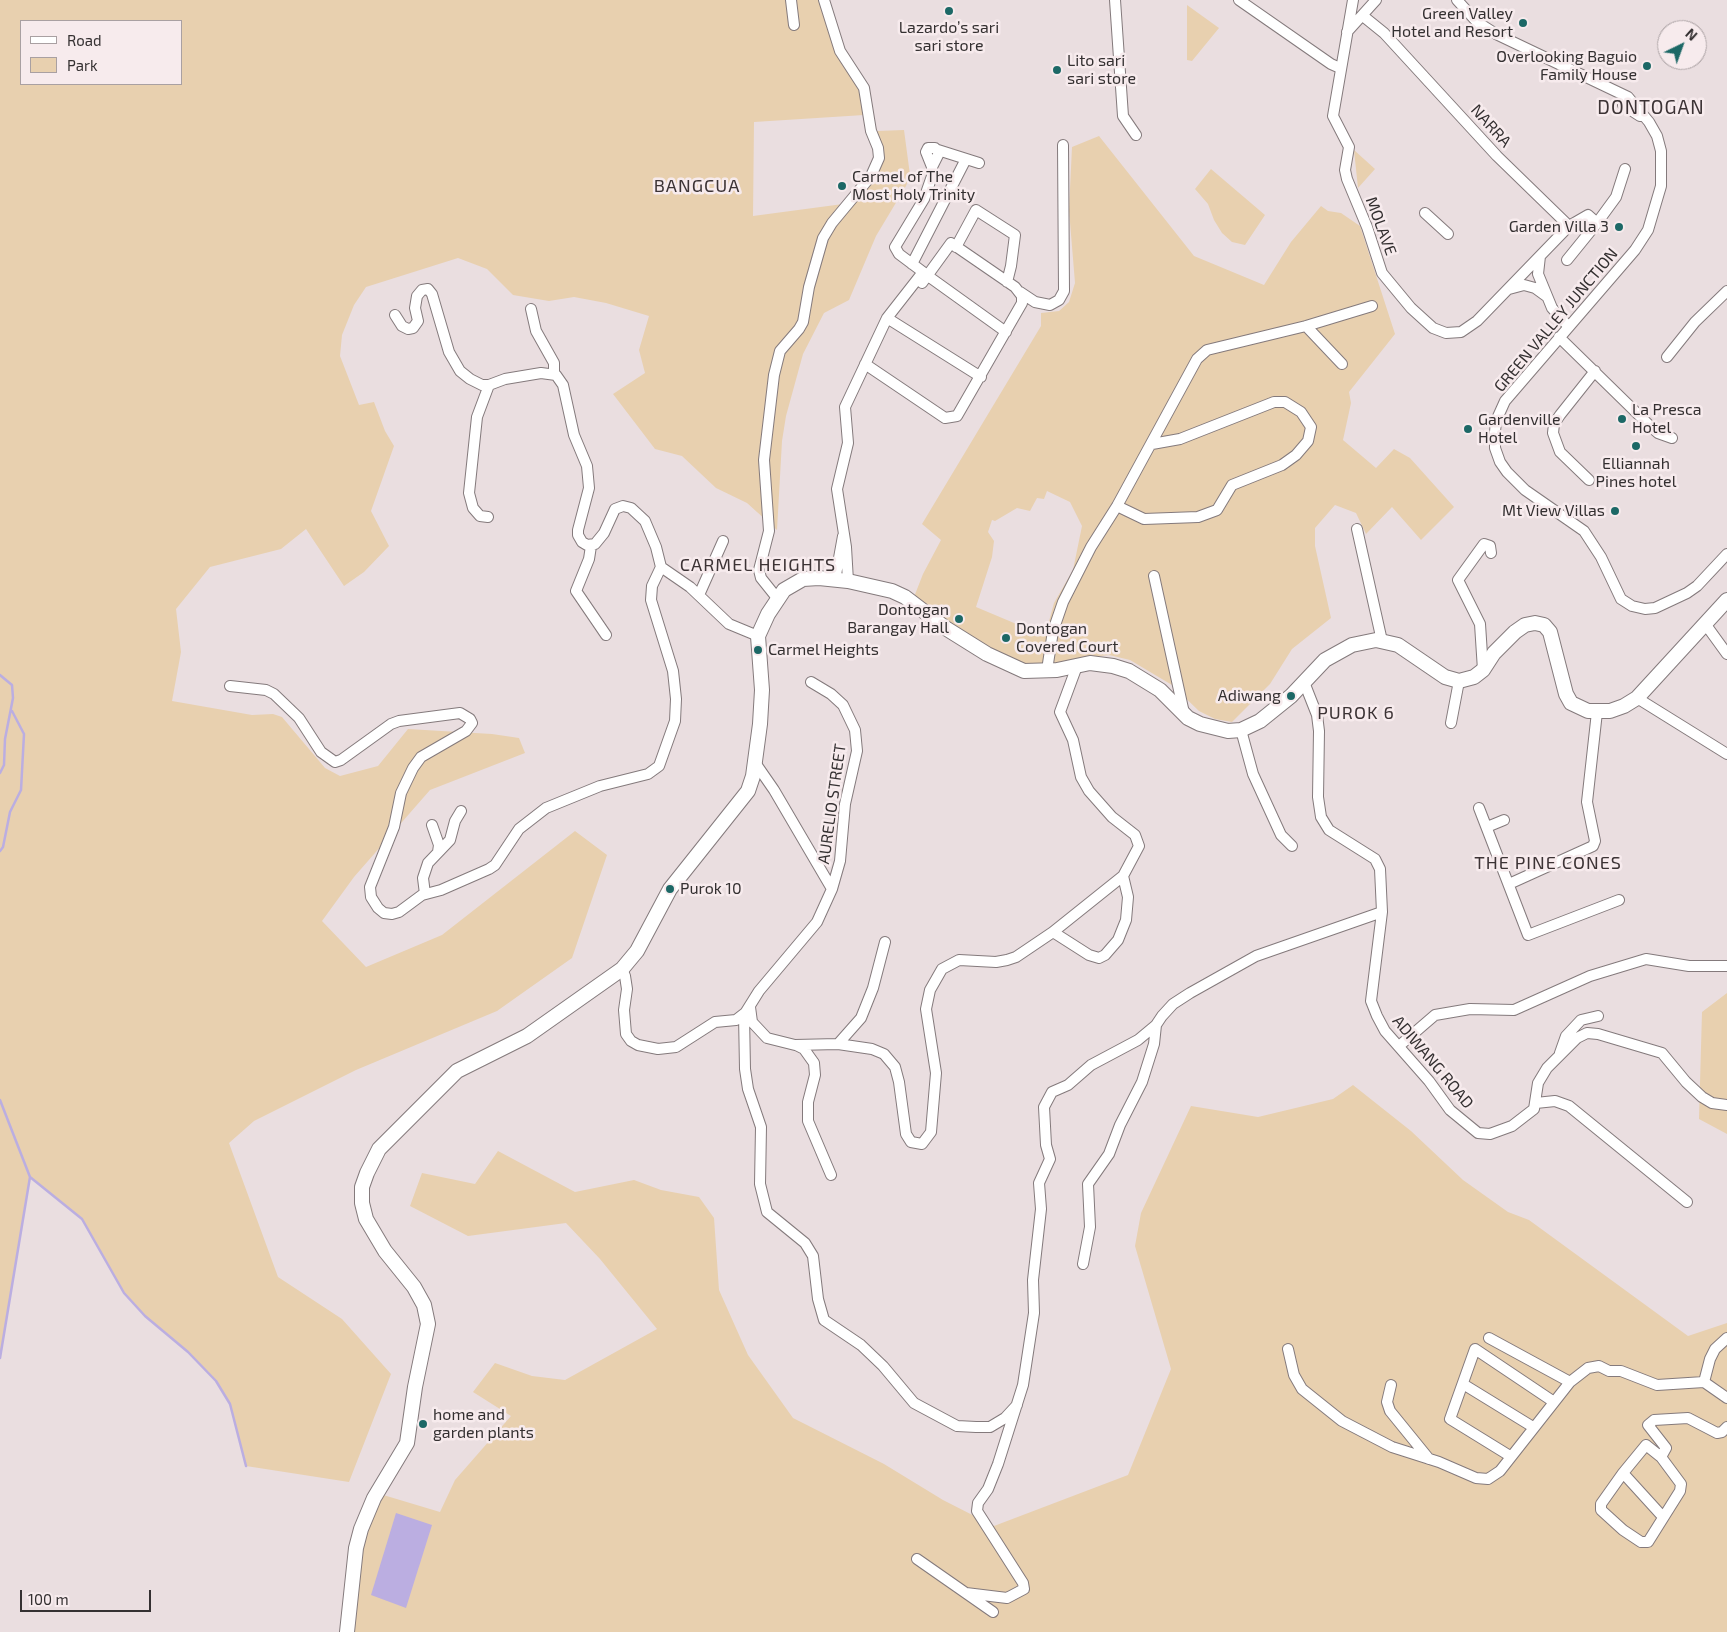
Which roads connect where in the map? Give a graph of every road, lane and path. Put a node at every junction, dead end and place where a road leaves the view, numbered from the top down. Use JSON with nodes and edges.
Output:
{"nodes":[{"id":1,"x":791,"y":0,"type":"edge"},
{"id":2,"x":824,"y":0,"type":"edge"},
{"id":3,"x":1115,"y":0,"type":"edge"},
{"id":4,"x":1239,"y":0,"type":"edge"},
{"id":5,"x":1353,"y":0,"type":"edge"},
{"id":6,"x":1376,"y":0,"type":"edge"},
{"id":7,"x":1457,"y":0,"type":"edge"},
{"id":8,"x":1363,"y":16,"type":"junction"},
{"id":9,"x":794,"y":25,"type":"dead end"},
{"id":10,"x":1349,"y":27,"type":"junction"},
{"id":11,"x":1340,"y":68,"type":"junction"},
{"id":12,"x":1623,"y":105,"type":"dead end"},
{"id":13,"x":1649,"y":122,"type":"junction"},
{"id":14,"x":1136,"y":135,"type":"dead end"},
{"id":15,"x":1063,"y":145,"type":"dead end"},
{"id":16,"x":966,"y":159,"type":"junction"},
{"id":17,"x":978,"y":163,"type":"dead end"},
{"id":18,"x":1625,"y":170,"type":"dead end"},
{"id":19,"x":1425,"y":214,"type":"dead end"},
{"id":20,"x":1597,"y":223,"type":"junction"},
{"id":21,"x":1569,"y":226,"type":"junction"},
{"id":22,"x":1448,"y":234,"type":"dead end"},
{"id":23,"x":956,"y":247,"type":"junction"},
{"id":24,"x":1540,"y":256,"type":"junction"},
{"id":25,"x":1567,"y":260,"type":"dead end"},
{"id":26,"x":912,"y":264,"type":"junction"},
{"id":27,"x":928,"y":276,"type":"junction"},
{"id":28,"x":1007,"y":282,"type":"junction"},
{"id":29,"x":1019,"y":291,"type":"junction"},
{"id":30,"x":1727,"y":291,"type":"edge"},
{"id":31,"x":1504,"y":292,"type":"junction"},
{"id":32,"x":1548,"y":298,"type":"junction"},
{"id":33,"x":1372,"y":306,"type":"dead end"},
{"id":34,"x":531,"y":309,"type":"dead end"},
{"id":35,"x":395,"y":315,"type":"dead end"},
{"id":36,"x":889,"y":319,"type":"junction"},
{"id":37,"x":1306,"y":326,"type":"junction"},
{"id":38,"x":1568,"y":326,"type":"junction"},
{"id":39,"x":1006,"y":332,"type":"junction"},
{"id":40,"x":1559,"y":337,"type":"junction"},
{"id":41,"x":1667,"y":357,"type":"dead end"},
{"id":42,"x":866,"y":364,"type":"junction"},
{"id":43,"x":1342,"y":364,"type":"dead end"},
{"id":44,"x":1595,"y":371,"type":"junction"},
{"id":45,"x":554,"y":374,"type":"junction"},
{"id":46,"x":981,"y":377,"type":"junction"},
{"id":47,"x":489,"y":385,"type":"junction"},
{"id":48,"x":1672,"y":438,"type":"dead end"},
{"id":49,"x":1152,"y":444,"type":"junction"},
{"id":50,"x":1589,"y":480,"type":"dead end"},
{"id":51,"x":1117,"y":506,"type":"junction"},
{"id":52,"x":488,"y":517,"type":"dead end"},
{"id":53,"x":1357,"y":530,"type":"dead end"},
{"id":54,"x":723,"y":541,"type":"dead end"},
{"id":55,"x":591,"y":546,"type":"junction"},
{"id":56,"x":1491,"y":553,"type":"dead end"},
{"id":57,"x":1727,"y":554,"type":"edge"},
{"id":58,"x":661,"y":567,"type":"junction"},
{"id":59,"x":1154,"y":576,"type":"dead end"},
{"id":60,"x":842,"y":580,"type":"junction"},
{"id":61,"x":699,"y":595,"type":"junction"},
{"id":62,"x":777,"y":598,"type":"junction"},
{"id":63,"x":1726,"y":603,"type":"edge"},
{"id":64,"x":1706,"y":625,"type":"junction"},
{"id":65,"x":606,"y":634,"type":"dead end"},
{"id":66,"x":758,"y":636,"type":"junction"},
{"id":67,"x":1382,"y":641,"type":"junction"},
{"id":68,"x":1727,"y":654,"type":"edge"},
{"id":69,"x":1077,"y":666,"type":"junction"},
{"id":70,"x":1047,"y":670,"type":"junction"},
{"id":71,"x":1483,"y":670,"type":"junction"},
{"id":72,"x":1459,"y":681,"type":"junction"},
{"id":73,"x":811,"y":682,"type":"dead end"},
{"id":74,"x":1304,"y":682,"type":"junction"},
{"id":75,"x":230,"y":686,"type":"dead end"},
{"id":76,"x":1637,"y":698,"type":"junction"},
{"id":77,"x":1597,"y":712,"type":"junction"},
{"id":78,"x":1184,"y":714,"type":"junction"},
{"id":79,"x":1451,"y":723,"type":"dead end"},
{"id":80,"x":1241,"y":730,"type":"junction"},
{"id":81,"x":1727,"y":754,"type":"edge"},
{"id":82,"x":756,"y":764,"type":"junction"},
{"id":83,"x":1479,"y":808,"type":"dead end"},
{"id":84,"x":461,"y":811,"type":"dead end"},
{"id":85,"x":1504,"y":820,"type":"dead end"},
{"id":86,"x":432,"y":825,"type":"dead end"},
{"id":87,"x":1487,"y":827,"type":"junction"},
{"id":88,"x":1292,"y":846,"type":"dead end"},
{"id":89,"x":438,"y":852,"type":"junction"},
{"id":90,"x":1123,"y":876,"type":"junction"},
{"id":91,"x":1510,"y":884,"type":"junction"},
{"id":92,"x":832,"y":889,"type":"junction"},
{"id":93,"x":425,"y":894,"type":"junction"},
{"id":94,"x":1619,"y":900,"type":"dead end"},
{"id":95,"x":1382,"y":912,"type":"junction"},
{"id":96,"x":1053,"y":932,"type":"junction"},
{"id":97,"x":885,"y":942,"type":"dead end"},
{"id":98,"x":1727,"y":966,"type":"edge"},
{"id":99,"x":622,"y":969,"type":"junction"},
{"id":100,"x":747,"y":1010,"type":"junction"},
{"id":101,"x":1598,"y":1016,"type":"dead end"},
{"id":102,"x":1156,"y":1025,"type":"junction"},
{"id":103,"x":838,"y":1044,"type":"junction"},
{"id":104,"x":795,"y":1045,"type":"junction"},
{"id":105,"x":1399,"y":1046,"type":"junction"},
{"id":106,"x":1560,"y":1054,"type":"junction"},
{"id":107,"x":1536,"y":1103,"type":"junction"},
{"id":108,"x":1727,"y":1105,"type":"edge"},
{"id":109,"x":831,"y":1175,"type":"dead end"},
{"id":110,"x":1687,"y":1202,"type":"dead end"},
{"id":111,"x":1083,"y":1264,"type":"dead end"},
{"id":112,"x":1489,"y":1338,"type":"dead end"},
{"id":113,"x":1727,"y":1338,"type":"edge"},
{"id":114,"x":1288,"y":1349,"type":"dead end"},
{"id":115,"x":1570,"y":1382,"type":"junction"},
{"id":116,"x":1704,"y":1382,"type":"junction"},
{"id":117,"x":1463,"y":1384,"type":"junction"},
{"id":118,"x":1392,"y":1385,"type":"dead end"},
{"id":119,"x":1727,"y":1398,"type":"edge"},
{"id":120,"x":1554,"y":1402,"type":"junction"},
{"id":121,"x":1017,"y":1405,"type":"junction"},
{"id":122,"x":1727,"y":1427,"type":"edge"},
{"id":123,"x":1533,"y":1428,"type":"junction"},
{"id":124,"x":1510,"y":1456,"type":"junction"},
{"id":125,"x":1661,"y":1457,"type":"junction"},
{"id":126,"x":1430,"y":1460,"type":"junction"},
{"id":127,"x":1623,"y":1473,"type":"junction"},
{"id":128,"x":1663,"y":1517,"type":"junction"},
{"id":129,"x":916,"y":1559,"type":"dead end"},
{"id":130,"x":966,"y":1594,"type":"junction"},
{"id":131,"x":993,"y":1612,"type":"dead end"},
{"id":132,"x":347,"y":1632,"type":"edge"}],
"edges":[{"from":1,"to":9,"type":"street"},
{"from":2,"to":62,"type":"street"},
{"from":3,"to":14,"type":"street"},
{"from":4,"to":11,"type":"street"},
{"from":5,"to":10,"type":"street","name":"MOLAVE"},
{"from":6,"to":8,"type":"street"},
{"from":7,"to":13,"type":"street","name":"GREEN VALLEY JUNCTION"},
{"from":8,"to":10,"type":"street"},
{"from":8,"to":21,"type":"street","name":"NARRA"},
{"from":10,"to":11,"type":"street","name":"MOLAVE"},
{"from":11,"to":31,"type":"street","name":"MOLAVE"},
{"from":12,"to":13,"type":"street"},
{"from":13,"to":38,"type":"street","name":"GREEN VALLEY JUNCTION"},
{"from":15,"to":29,"type":"street"},
{"from":16,"to":17,"type":"street"},
{"from":16,"to":26,"type":"street"},
{"from":16,"to":26,"type":"street"},
{"from":18,"to":20,"type":"street"},
{"from":19,"to":22,"type":"street"},
{"from":20,"to":21,"type":"street"},
{"from":20,"to":25,"type":"street"},
{"from":21,"to":24,"type":"street"},
{"from":23,"to":27,"type":"street"},
{"from":23,"to":28,"type":"street"},
{"from":23,"to":28,"type":"street"},
{"from":24,"to":31,"type":"street","name":"MOLAVE"},
{"from":24,"to":32,"type":"street"},
{"from":26,"to":36,"type":"street"},
{"from":27,"to":36,"type":"street"},
{"from":27,"to":39,"type":"street"},
{"from":28,"to":29,"type":"street"},
{"from":29,"to":39,"type":"street"},
{"from":30,"to":41,"type":"street"},
{"from":31,"to":32,"type":"street"},
{"from":32,"to":38,"type":"street"},
{"from":33,"to":37,"type":"street"},
{"from":34,"to":45,"type":"street"},
{"from":35,"to":47,"type":"street"},
{"from":36,"to":42,"type":"street"},
{"from":36,"to":46,"type":"street"},
{"from":37,"to":43,"type":"street"},
{"from":37,"to":49,"type":"street"},
{"from":38,"to":40,"type":"street","name":"GREEN VALLEY JUNCTION"},
{"from":39,"to":46,"type":"street"},
{"from":40,"to":44,"type":"street"},
{"from":40,"to":57,"type":"street","name":"GREEN VALLEY JUNCTION"},
{"from":42,"to":46,"type":"street"},
{"from":42,"to":60,"type":"street"},
{"from":44,"to":48,"type":"street"},
{"from":44,"to":50,"type":"street"},
{"from":45,"to":47,"type":"street"},
{"from":45,"to":55,"type":"street"},
{"from":47,"to":52,"type":"street"},
{"from":49,"to":51,"type":"street"},
{"from":49,"to":51,"type":"street"},
{"from":51,"to":70,"type":"street"},
{"from":53,"to":67,"type":"street"},
{"from":54,"to":61,"type":"street"},
{"from":55,"to":58,"type":"street"},
{"from":55,"to":65,"type":"street"},
{"from":56,"to":71,"type":"street"},
{"from":58,"to":61,"type":"street"},
{"from":58,"to":93,"type":"street"},
{"from":59,"to":78,"type":"street"},
{"from":60,"to":62,"type":"street"},
{"from":60,"to":70,"type":"street"},
{"from":61,"to":66,"type":"street"},
{"from":62,"to":66,"type":"street"},
{"from":63,"to":64,"type":"street"},
{"from":64,"to":68,"type":"street"},
{"from":64,"to":76,"type":"street"},
{"from":66,"to":82,"type":"street"},
{"from":67,"to":72,"type":"street"},
{"from":67,"to":74,"type":"street"},
{"from":69,"to":70,"type":"street"},
{"from":69,"to":78,"type":"street"},
{"from":69,"to":90,"type":"street"},
{"from":71,"to":72,"type":"street"},
{"from":71,"to":77,"type":"street"},
{"from":72,"to":79,"type":"street"},
{"from":73,"to":92,"type":"street","name":"AURELIO STREET"},
{"from":74,"to":80,"type":"street"},
{"from":74,"to":95,"type":"street","name":"ADIWANG ROAD"},
{"from":75,"to":93,"type":"street"},
{"from":76,"to":77,"type":"street"},
{"from":76,"to":81,"type":"street"},
{"from":77,"to":91,"type":"street"},
{"from":78,"to":80,"type":"street"},
{"from":80,"to":88,"type":"street"},
{"from":82,"to":92,"type":"street","name":"AURELIO STREET"},
{"from":82,"to":99,"type":"street"},
{"from":83,"to":87,"type":"street"},
{"from":84,"to":89,"type":"street"},
{"from":85,"to":87,"type":"street"},
{"from":86,"to":89,"type":"street"},
{"from":87,"to":91,"type":"street"},
{"from":89,"to":93,"type":"street"},
{"from":90,"to":96,"type":"street"},
{"from":90,"to":96,"type":"street"},
{"from":91,"to":94,"type":"street"},
{"from":92,"to":100,"type":"street","name":"AURELIO STREET"},
{"from":95,"to":102,"type":"street"},
{"from":95,"to":105,"type":"street","name":"ADIWANG ROAD"},
{"from":96,"to":103,"type":"street"},
{"from":97,"to":103,"type":"street"},
{"from":98,"to":105,"type":"street"},
{"from":99,"to":100,"type":"street"},
{"from":99,"to":132,"type":"street"},
{"from":100,"to":104,"type":"street"},
{"from":100,"to":121,"type":"street"},
{"from":101,"to":106,"type":"street"},
{"from":102,"to":111,"type":"street"},
{"from":102,"to":121,"type":"street"},
{"from":103,"to":104,"type":"street"},
{"from":104,"to":109,"type":"street"},
{"from":105,"to":107,"type":"street","name":"ADIWANG ROAD"},
{"from":106,"to":107,"type":"street"},
{"from":106,"to":108,"type":"street"},
{"from":107,"to":110,"type":"street"},
{"from":112,"to":115,"type":"street"},
{"from":113,"to":116,"type":"street"},
{"from":114,"to":126,"type":"street"},
{"from":115,"to":116,"type":"street"},
{"from":115,"to":120,"type":"street"},
{"from":116,"to":119,"type":"street"},
{"from":117,"to":120,"type":"street"},
{"from":117,"to":123,"type":"street"},
{"from":117,"to":124,"type":"street"},
{"from":118,"to":126,"type":"street"},
{"from":120,"to":123,"type":"street"},
{"from":121,"to":130,"type":"street"},
{"from":122,"to":125,"type":"street"},
{"from":123,"to":124,"type":"street"},
{"from":124,"to":126,"type":"street"},
{"from":125,"to":127,"type":"street"},
{"from":125,"to":128,"type":"street"},
{"from":127,"to":128,"type":"street"},
{"from":127,"to":128,"type":"street"},
{"from":129,"to":130,"type":"street"},
{"from":130,"to":131,"type":"street"}]}
